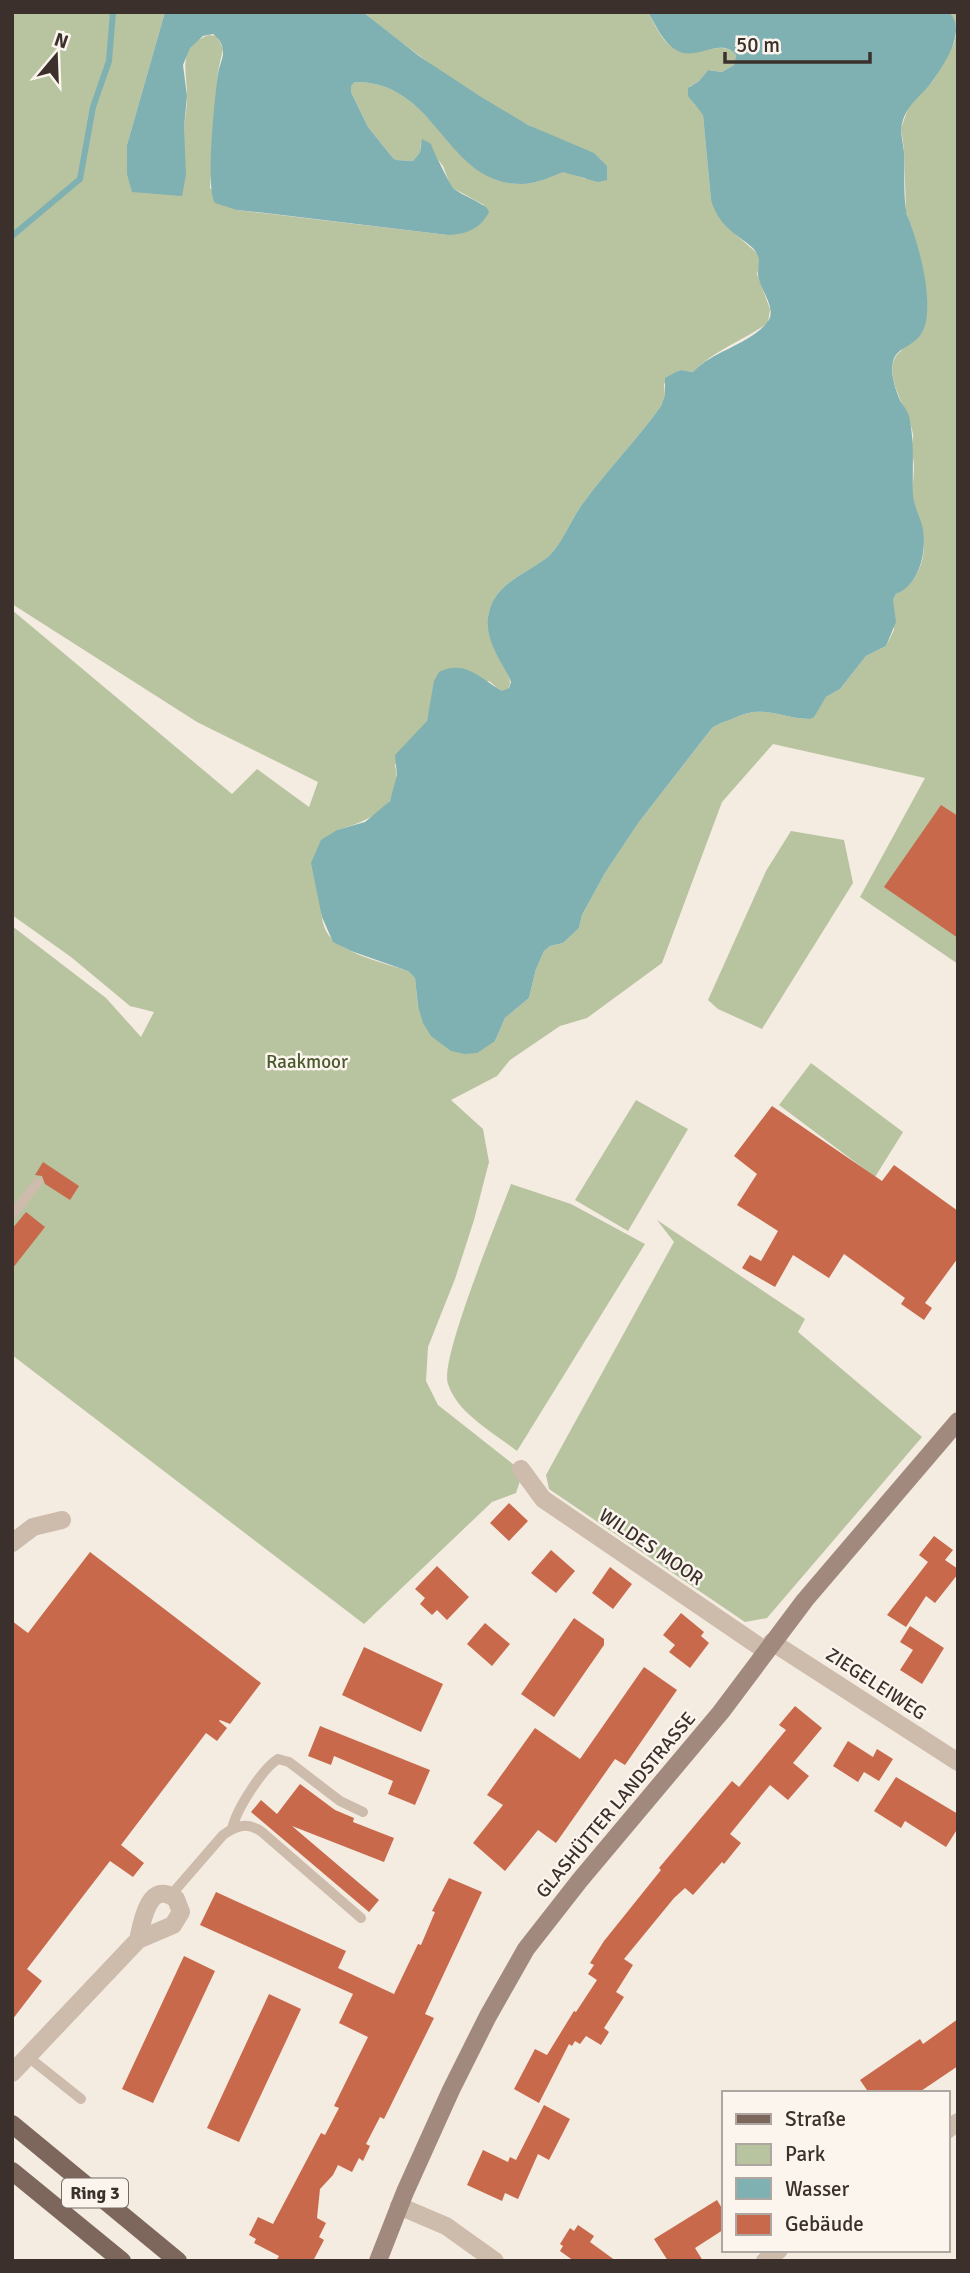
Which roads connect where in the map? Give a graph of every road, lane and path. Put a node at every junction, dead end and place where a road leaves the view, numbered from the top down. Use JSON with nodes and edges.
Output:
{"nodes":[{"id":1,"x":38,"y":1182,"type":"dead end"},
{"id":2,"x":12,"y":1215,"type":"edge"},
{"id":3,"x":958,"y":1421,"type":"edge"},
{"id":4,"x":521,"y":1469,"type":"dead end"},
{"id":5,"x":62,"y":1520,"type":"dead end"},
{"id":6,"x":12,"y":1543,"type":"edge"},
{"id":7,"x":769,"y":1646,"type":"junction"},
{"id":8,"x":958,"y":1762,"type":"edge"},
{"id":9,"x":363,"y":1812,"type":"dead end"},
{"id":10,"x":232,"y":1829,"type":"junction"},
{"id":11,"x":171,"y":1895,"type":"junction"},
{"id":12,"x":361,"y":1918,"type":"dead end"},
{"id":13,"x":138,"y":1940,"type":"junction"},
{"id":14,"x":27,"y":2056,"type":"junction"},
{"id":15,"x":12,"y":2073,"type":"edge"},
{"id":16,"x":81,"y":2099,"type":"dead end"},
{"id":17,"x":12,"y":2124,"type":"edge"},
{"id":18,"x":12,"y":2171,"type":"edge"},
{"id":19,"x":399,"y":2206,"type":"junction"},
{"id":20,"x":122,"y":2261,"type":"edge"},
{"id":21,"x":178,"y":2261,"type":"edge"},
{"id":22,"x":378,"y":2261,"type":"edge"},
{"id":23,"x":495,"y":2261,"type":"edge"}],
"edges":[{"from":1,"to":2,"type":"lane"},
{"from":3,"to":7,"type":"street","name":"GLASHÜTTER LANDSTRASSE"},
{"from":4,"to":7,"type":"street","name":"WILDES MOOR"},
{"from":5,"to":6,"type":"street"},
{"from":7,"to":8,"type":"street","name":"ZIEGELEIWEG"},
{"from":7,"to":19,"type":"street","name":"GLASHÜTTER LANDSTRASSE"},
{"from":9,"to":10,"type":"lane"},
{"from":10,"to":11,"type":"lane"},
{"from":10,"to":12,"type":"lane"},
{"from":11,"to":13,"type":"street"},
{"from":11,"to":13,"type":"street"},
{"from":13,"to":14,"type":"street"},
{"from":14,"to":15,"type":"street"},
{"from":14,"to":16,"type":"lane"},
{"from":17,"to":21,"type":"main road","number":"Ring 3"},
{"from":18,"to":20,"type":"main road","number":"Ring 3"},
{"from":19,"to":22,"type":"street","name":"GLASHÜTTER LANDSTRASSE"},
{"from":19,"to":23,"type":"street"}]}
